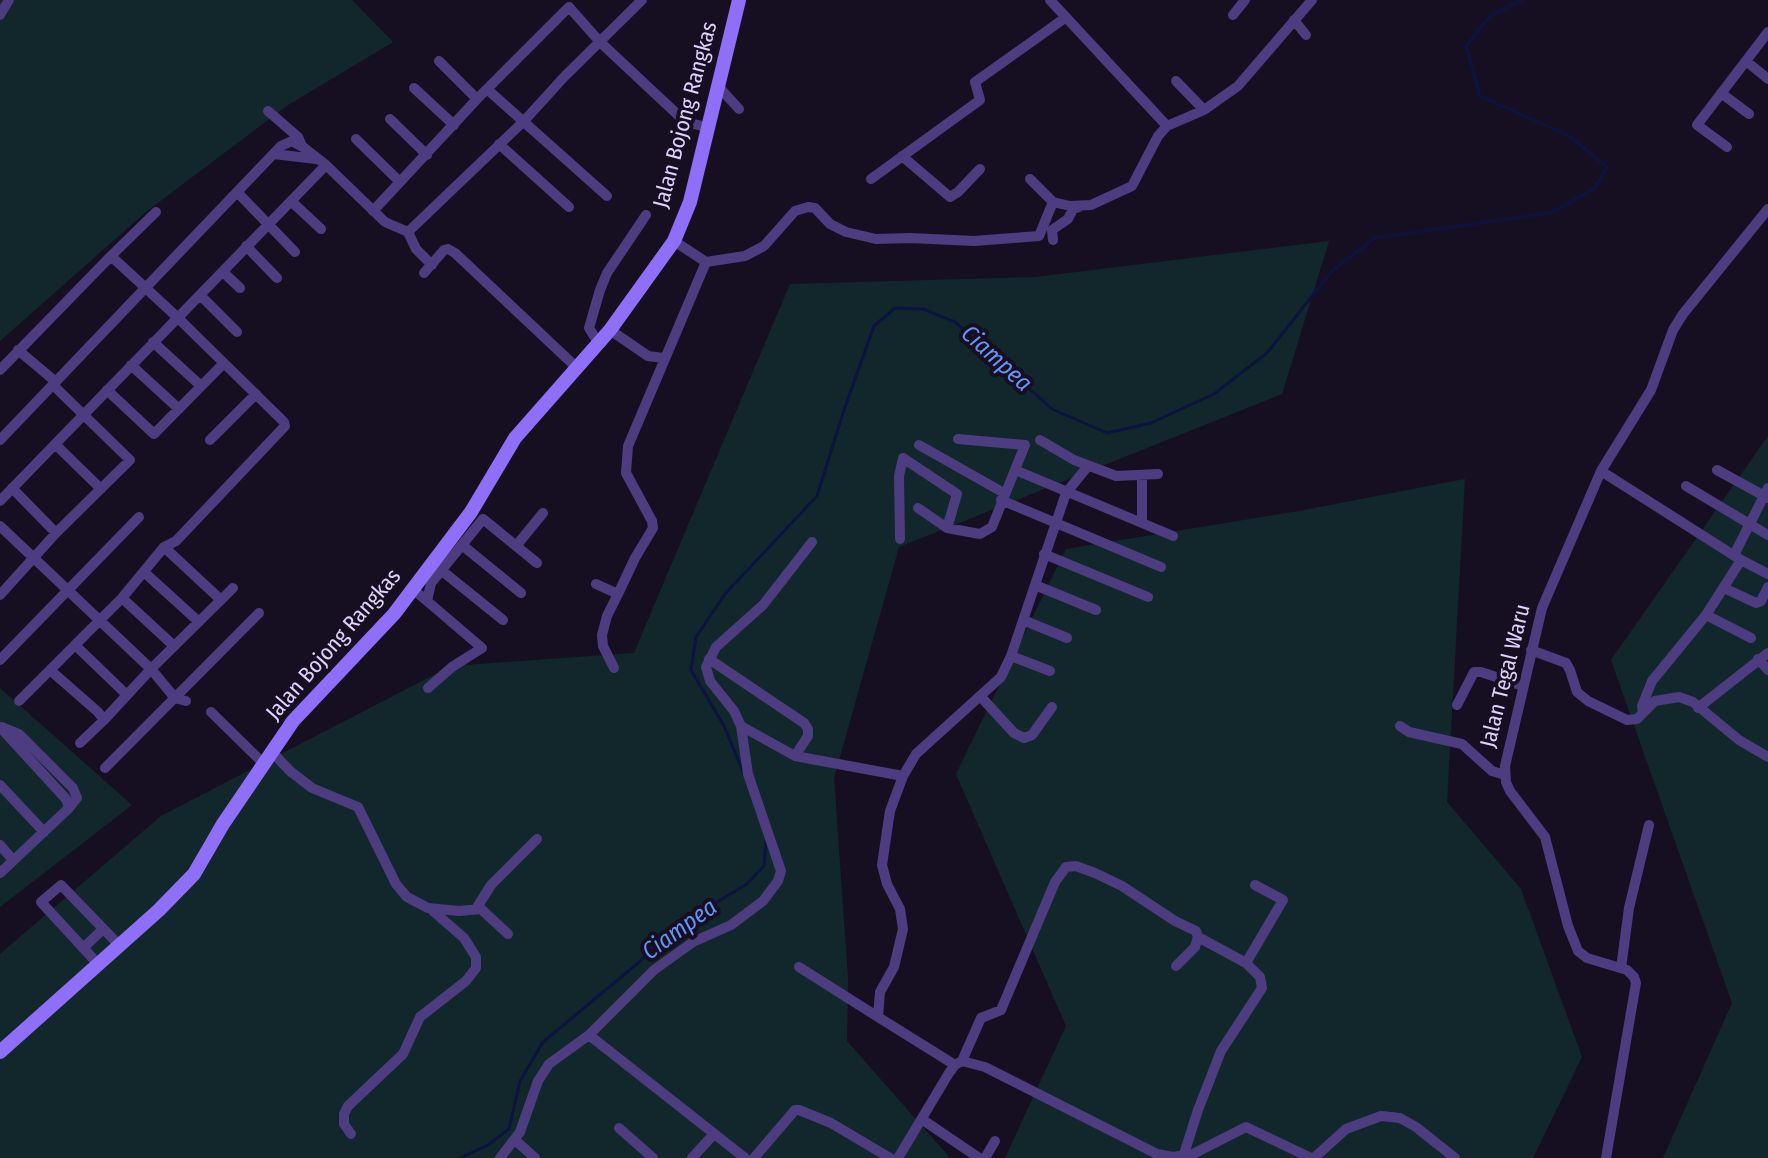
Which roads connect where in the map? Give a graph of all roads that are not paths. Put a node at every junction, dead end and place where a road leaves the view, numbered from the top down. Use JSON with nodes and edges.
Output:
{"nodes":[{"id":1,"x":9,"y":0,"type":"edge"},
{"id":2,"x":642,"y":0,"type":"edge"},
{"id":3,"x":739,"y":0,"type":"edge"},
{"id":4,"x":1050,"y":0,"type":"edge"},
{"id":5,"x":1245,"y":0,"type":"edge"},
{"id":6,"x":1312,"y":0,"type":"edge"},
{"id":7,"x":569,"y":4,"type":"edge"},
{"id":8,"x":0,"y":15,"type":"edge"},
{"id":9,"x":1233,"y":15,"type":"dead end"},
{"id":10,"x":1065,"y":18,"type":"junction"},
{"id":11,"x":1294,"y":20,"type":"junction"},
{"id":12,"x":1768,"y":32,"type":"edge"},
{"id":13,"x":1306,"y":35,"type":"dead end"},
{"id":14,"x":600,"y":42,"type":"junction"},
{"id":15,"x":439,"y":61,"type":"dead end"},
{"id":16,"x":1746,"y":61,"type":"junction"},
{"id":17,"x":1768,"y":79,"type":"edge"},
{"id":18,"x":1176,"y":81,"type":"dead end"},
{"id":19,"x":718,"y":86,"type":"junction"},
{"id":20,"x":414,"y":88,"type":"dead end"},
{"id":21,"x":488,"y":90,"type":"junction"},
{"id":22,"x":1721,"y":93,"type":"junction"},
{"id":23,"x":477,"y":99,"type":"junction"},
{"id":24,"x":739,"y":109,"type":"dead end"},
{"id":25,"x":1204,"y":110,"type":"junction"},
{"id":26,"x":268,"y":111,"type":"dead end"},
{"id":27,"x":1749,"y":114,"type":"dead end"},
{"id":28,"x":390,"y":119,"type":"dead end"},
{"id":29,"x":524,"y":121,"type":"junction"},
{"id":30,"x":454,"y":125,"type":"junction"},
{"id":31,"x":1167,"y":126,"type":"junction"},
{"id":32,"x":709,"y":128,"type":"junction"},
{"id":33,"x":356,"y":139,"type":"dead end"},
{"id":34,"x":499,"y":144,"type":"junction"},
{"id":35,"x":303,"y":147,"type":"junction"},
{"id":36,"x":1727,"y":147,"type":"dead end"},
{"id":37,"x":274,"y":154,"type":"junction"},
{"id":38,"x":427,"y":155,"type":"junction"},
{"id":39,"x":902,"y":156,"type":"junction"},
{"id":40,"x":322,"y":162,"type":"junction"},
{"id":41,"x":980,"y":169,"type":"dead end"},
{"id":42,"x":871,"y":179,"type":"dead end"},
{"id":43,"x":1030,"y":179,"type":"dead end"},
{"id":44,"x":400,"y":182,"type":"junction"},
{"id":45,"x":238,"y":193,"type":"junction"},
{"id":46,"x":607,"y":196,"type":"dead end"},
{"id":47,"x":291,"y":201,"type":"junction"},
{"id":48,"x":1053,"y":202,"type":"junction"},
{"id":49,"x":1081,"y":206,"type":"junction"},
{"id":50,"x":569,"y":207,"type":"dead end"},
{"id":51,"x":1768,"y":209,"type":"edge"},
{"id":52,"x":373,"y":211,"type":"junction"},
{"id":53,"x":156,"y":212,"type":"dead end"},
{"id":54,"x":646,"y":215,"type":"dead end"},
{"id":55,"x":268,"y":223,"type":"junction"},
{"id":56,"x":1763,"y":224,"type":"edge"},
{"id":57,"x":321,"y":229,"type":"dead end"},
{"id":58,"x":408,"y":232,"type":"junction"},
{"id":59,"x":1053,"y":240,"type":"dead end"},
{"id":60,"x":674,"y":241,"type":"junction"},
{"id":61,"x":246,"y":246,"type":"junction"},
{"id":62,"x":295,"y":252,"type":"dead end"},
{"id":63,"x":111,"y":256,"type":"junction"},
{"id":64,"x":706,"y":262,"type":"junction"},
{"id":65,"x":223,"y":272,"type":"junction"},
{"id":66,"x":277,"y":278,"type":"dead end"},
{"id":67,"x":240,"y":288,"type":"dead end"},
{"id":68,"x":146,"y":289,"type":"junction"},
{"id":69,"x":200,"y":295,"type":"junction"},
{"id":70,"x":177,"y":317,"type":"junction"},
{"id":71,"x":610,"y":330,"type":"junction"},
{"id":72,"x":237,"y":332,"type":"dead end"},
{"id":73,"x":153,"y":342,"type":"junction"},
{"id":74,"x":598,"y":342,"type":"junction"},
{"id":75,"x":18,"y":350,"type":"junction"},
{"id":76,"x":663,"y":358,"type":"junction"},
{"id":77,"x":224,"y":363,"type":"junction"},
{"id":78,"x":131,"y":365,"type":"junction"},
{"id":79,"x":576,"y":367,"type":"junction"},
{"id":80,"x":0,"y":370,"type":"edge"},
{"id":81,"x":54,"y":383,"type":"junction"},
{"id":82,"x":201,"y":386,"type":"junction"},
{"id":83,"x":107,"y":390,"type":"junction"},
{"id":84,"x":256,"y":394,"type":"junction"},
{"id":85,"x":179,"y":409,"type":"junction"},
{"id":86,"x":84,"y":415,"type":"junction"},
{"id":87,"x":958,"y":439,"type":"dead end"},
{"id":88,"x":0,"y":440,"type":"edge"},
{"id":89,"x":210,"y":440,"type":"dead end"},
{"id":90,"x":1040,"y":440,"type":"dead end"},
{"id":91,"x":55,"y":444,"type":"junction"},
{"id":92,"x":919,"y":445,"type":"dead end"},
{"id":93,"x":1088,"y":466,"type":"junction"},
{"id":94,"x":1717,"y":470,"type":"dead end"},
{"id":95,"x":1601,"y":471,"type":"junction"},
{"id":96,"x":1020,"y":472,"type":"dead end"},
{"id":97,"x":1158,"y":474,"type":"dead end"},
{"id":98,"x":1142,"y":475,"type":"junction"},
{"id":99,"x":1686,"y":486,"type":"dead end"},
{"id":100,"x":12,"y":488,"type":"junction"},
{"id":101,"x":101,"y":489,"type":"junction"},
{"id":102,"x":1066,"y":493,"type":"junction"},
{"id":103,"x":1766,"y":494,"type":"edge"},
{"id":104,"x":1002,"y":496,"type":"junction"},
{"id":105,"x":0,"y":501,"type":"edge"},
{"id":106,"x":918,"y":508,"type":"dead end"},
{"id":107,"x":543,"y":513,"type":"dead end"},
{"id":108,"x":139,"y":517,"type":"dead end"},
{"id":109,"x":1054,"y":523,"type":"junction"},
{"id":110,"x":1142,"y":523,"type":"junction"},
{"id":111,"x":1750,"y":524,"type":"junction"},
{"id":112,"x":0,"y":526,"type":"edge"},
{"id":113,"x":947,"y":528,"type":"junction"},
{"id":114,"x":56,"y":533,"type":"junction"},
{"id":115,"x":1768,"y":535,"type":"edge"},
{"id":116,"x":1173,"y":536,"type":"dead end"},
{"id":117,"x":900,"y":539,"type":"dead end"},
{"id":118,"x":812,"y":542,"type":"dead end"},
{"id":119,"x":462,"y":545,"type":"junction"},
{"id":120,"x":516,"y":546,"type":"junction"},
{"id":121,"x":164,"y":547,"type":"junction"},
{"id":122,"x":1044,"y":554,"type":"junction"},
{"id":123,"x":1738,"y":557,"type":"junction"},
{"id":124,"x":33,"y":558,"type":"junction"},
{"id":125,"x":537,"y":563,"type":"dead end"},
{"id":126,"x":1161,"y":567,"type":"dead end"},
{"id":127,"x":441,"y":570,"type":"junction"},
{"id":128,"x":144,"y":572,"type":"junction"},
{"id":129,"x":0,"y":574,"type":"edge"},
{"id":130,"x":1768,"y":574,"type":"edge"},
{"id":131,"x":11,"y":584,"type":"junction"},
{"id":132,"x":596,"y":584,"type":"dead end"},
{"id":133,"x":1035,"y":585,"type":"junction"},
{"id":134,"x":1768,"y":587,"type":"edge"},
{"id":135,"x":233,"y":588,"type":"dead end"},
{"id":136,"x":1724,"y":588,"type":"junction"},
{"id":137,"x":413,"y":589,"type":"junction"},
{"id":138,"x":67,"y":591,"type":"junction"},
{"id":139,"x":521,"y":593,"type":"dead end"},
{"id":140,"x":618,"y":594,"type":"junction"},
{"id":141,"x":0,"y":595,"type":"edge"},
{"id":142,"x":1148,"y":597,"type":"dead end"},
{"id":143,"x":122,"y":598,"type":"junction"},
{"id":144,"x":221,"y":600,"type":"junction"},
{"id":145,"x":427,"y":601,"type":"junction"},
{"id":146,"x":1096,"y":610,"type":"dead end"},
{"id":147,"x":259,"y":613,"type":"dead end"},
{"id":148,"x":1706,"y":615,"type":"junction"},
{"id":149,"x":100,"y":620,"type":"junction"},
{"id":150,"x":503,"y":620,"type":"dead end"},
{"id":151,"x":1023,"y":620,"type":"junction"},
{"id":152,"x":199,"y":622,"type":"junction"},
{"id":153,"x":1067,"y":638,"type":"dead end"},
{"id":154,"x":1751,"y":638,"type":"dead end"},
{"id":155,"x":75,"y":645,"type":"junction"},
{"id":156,"x":174,"y":646,"type":"junction"},
{"id":157,"x":1531,"y":650,"type":"junction"},
{"id":158,"x":1011,"y":656,"type":"junction"},
{"id":159,"x":1763,"y":656,"type":"edge"},
{"id":160,"x":709,"y":659,"type":"junction"},
{"id":161,"x":0,"y":660,"type":"edge"},
{"id":162,"x":614,"y":668,"type":"dead end"},
{"id":163,"x":151,"y":669,"type":"junction"},
{"id":164,"x":50,"y":670,"type":"junction"},
{"id":165,"x":1768,"y":670,"type":"edge"},
{"id":166,"x":1050,"y":671,"type":"dead end"},
{"id":167,"x":1523,"y":686,"type":"junction"},
{"id":168,"x":428,"y":688,"type":"dead end"},
{"id":169,"x":127,"y":695,"type":"junction"},
{"id":170,"x":981,"y":697,"type":"junction"},
{"id":171,"x":180,"y":700,"type":"junction"},
{"id":172,"x":19,"y":701,"type":"dead end"},
{"id":173,"x":1457,"y":705,"type":"dead end"},
{"id":174,"x":1052,"y":707,"type":"dead end"},
{"id":175,"x":1698,"y":708,"type":"junction"},
{"id":176,"x":211,"y":712,"type":"dead end"},
{"id":177,"x":1643,"y":712,"type":"junction"},
{"id":178,"x":104,"y":720,"type":"junction"},
{"id":179,"x":741,"y":726,"type":"junction"},
{"id":180,"x":1400,"y":726,"type":"dead end"},
{"id":181,"x":0,"y":727,"type":"edge"},
{"id":182,"x":80,"y":743,"type":"dead end"},
{"id":183,"x":795,"y":756,"type":"junction"},
{"id":184,"x":1768,"y":757,"type":"edge"},
{"id":185,"x":269,"y":759,"type":"junction"},
{"id":186,"x":105,"y":768,"type":"dead end"},
{"id":187,"x":1505,"y":775,"type":"junction"},
{"id":188,"x":903,"y":776,"type":"junction"},
{"id":189,"x":0,"y":785,"type":"edge"},
{"id":190,"x":1649,"y":825,"type":"dead end"},
{"id":191,"x":44,"y":832,"type":"junction"},
{"id":192,"x":537,"y":839,"type":"dead end"},
{"id":193,"x":0,"y":845,"type":"edge"},
{"id":194,"x":13,"y":860,"type":"junction"},
{"id":195,"x":0,"y":873,"type":"edge"},
{"id":196,"x":1255,"y":885,"type":"dead end"},
{"id":197,"x":428,"y":908,"type":"junction"},
{"id":198,"x":476,"y":909,"type":"junction"},
{"id":199,"x":103,"y":929,"type":"junction"},
{"id":200,"x":508,"y":934,"type":"dead end"},
{"id":201,"x":1198,"y":937,"type":"junction"},
{"id":202,"x":119,"y":945,"type":"junction"},
{"id":203,"x":83,"y":948,"type":"junction"},
{"id":204,"x":1246,"y":963,"type":"junction"},
{"id":205,"x":98,"y":964,"type":"junction"},
{"id":206,"x":1176,"y":966,"type":"dead end"},
{"id":207,"x":799,"y":967,"type":"dead end"},
{"id":208,"x":1621,"y":968,"type":"junction"},
{"id":209,"x":878,"y":1017,"type":"junction"},
{"id":210,"x":589,"y":1035,"type":"junction"},
{"id":211,"x":0,"y":1052,"type":"edge"},
{"id":212,"x":958,"y":1063,"type":"junction"},
{"id":213,"x":923,"y":1120,"type":"junction"},
{"id":214,"x":619,"y":1128,"type":"dead end"},
{"id":215,"x":351,"y":1134,"type":"dead end"},
{"id":216,"x":714,"y":1134,"type":"junction"},
{"id":217,"x":515,"y":1140,"type":"junction"},
{"id":218,"x":995,"y":1141,"type":"dead end"},
{"id":219,"x":1139,"y":1145,"type":"junction"},
{"id":220,"x":964,"y":1154,"type":"edge"},
{"id":221,"x":1189,"y":1156,"type":"edge"},
{"id":222,"x":1610,"y":1157,"type":"edge"},
{"id":223,"x":500,"y":1158,"type":"edge"},
{"id":224,"x":535,"y":1158,"type":"edge"},
{"id":225,"x":653,"y":1158,"type":"edge"},
{"id":226,"x":692,"y":1158,"type":"edge"},
{"id":227,"x":745,"y":1158,"type":"edge"},
{"id":228,"x":754,"y":1158,"type":"edge"},
{"id":229,"x":890,"y":1158,"type":"edge"},
{"id":230,"x":898,"y":1158,"type":"edge"},
{"id":231,"x":982,"y":1158,"type":"edge"},
{"id":232,"x":1147,"y":1158,"type":"edge"},
{"id":233,"x":1313,"y":1158,"type":"edge"},
{"id":234,"x":1455,"y":1158,"type":"edge"}],
"edges":[{"from":1,"to":8,"type":"street"},
{"from":2,"to":14,"type":"street"},
{"from":3,"to":19,"type":"main road","name":"Jalan Bojong Rangkas"},
{"from":4,"to":10,"type":"street"},
{"from":5,"to":9,"type":"street"},
{"from":6,"to":11,"type":"street"},
{"from":7,"to":14,"type":"street"},
{"from":7,"to":21,"type":"street"},
{"from":10,"to":31,"type":"street"},
{"from":10,"to":39,"type":"street"},
{"from":11,"to":13,"type":"street"},
{"from":11,"to":25,"type":"street"},
{"from":12,"to":16,"type":"street"},
{"from":14,"to":29,"type":"street"},
{"from":14,"to":32,"type":"street"},
{"from":15,"to":23,"type":"street"},
{"from":16,"to":17,"type":"street"},
{"from":16,"to":22,"type":"street"},
{"from":18,"to":25,"type":"street"},
{"from":19,"to":24,"type":"street"},
{"from":19,"to":32,"type":"main road","name":"Jalan Bojong Rangkas"},
{"from":20,"to":30,"type":"street"},
{"from":21,"to":23,"type":"street"},
{"from":21,"to":29,"type":"street"},
{"from":22,"to":27,"type":"street"},
{"from":22,"to":36,"type":"street"},
{"from":23,"to":30,"type":"street"},
{"from":25,"to":31,"type":"street"},
{"from":26,"to":35,"type":"street"},
{"from":28,"to":38,"type":"street"},
{"from":29,"to":34,"type":"street"},
{"from":29,"to":46,"type":"street"},
{"from":30,"to":38,"type":"street"},
{"from":31,"to":49,"type":"street"},
{"from":32,"to":60,"type":"main road","name":"Jalan Bojong Rangkas"},
{"from":33,"to":44,"type":"street"},
{"from":34,"to":50,"type":"street"},
{"from":34,"to":58,"type":"street"},
{"from":35,"to":37,"type":"street"},
{"from":35,"to":40,"type":"street"},
{"from":37,"to":40,"type":"street"},
{"from":37,"to":45,"type":"street"},
{"from":38,"to":44,"type":"street"},
{"from":39,"to":41,"type":"street"},
{"from":39,"to":42,"type":"street"},
{"from":40,"to":47,"type":"street"},
{"from":40,"to":52,"type":"street"},
{"from":43,"to":48,"type":"street"},
{"from":44,"to":52,"type":"street"},
{"from":45,"to":55,"type":"street"},
{"from":45,"to":68,"type":"street"},
{"from":47,"to":55,"type":"street"},
{"from":47,"to":57,"type":"street"},
{"from":48,"to":49,"type":"street"},
{"from":48,"to":64,"type":"street"},
{"from":49,"to":59,"type":"street"},
{"from":51,"to":56,"type":"street","name":"Jalan Tegal Waru"},
{"from":52,"to":58,"type":"street"},
{"from":53,"to":63,"type":"street"},
{"from":54,"to":74,"type":"street"},
{"from":55,"to":61,"type":"street"},
{"from":55,"to":62,"type":"street"},
{"from":56,"to":95,"type":"street","name":"Jalan Tegal Waru"},
{"from":58,"to":79,"type":"street"},
{"from":60,"to":64,"type":"street","name":"Jalan Bojong Rangkas"},
{"from":60,"to":71,"type":"main road","name":"Jalan Bojong Rangkas"},
{"from":61,"to":65,"type":"street"},
{"from":61,"to":66,"type":"street"},
{"from":63,"to":68,"type":"street"},
{"from":63,"to":75,"type":"street"},
{"from":64,"to":76,"type":"street"},
{"from":65,"to":67,"type":"street"},
{"from":65,"to":69,"type":"street"},
{"from":68,"to":70,"type":"street"},
{"from":68,"to":81,"type":"street"},
{"from":69,"to":70,"type":"street"},
{"from":69,"to":72,"type":"street"},
{"from":70,"to":73,"type":"street"},
{"from":70,"to":77,"type":"street"},
{"from":71,"to":74,"type":"main road","name":"Jalan Bojong Rangkas"},
{"from":71,"to":76,"type":"street"},
{"from":73,"to":78,"type":"street"},
{"from":73,"to":82,"type":"street"},
{"from":74,"to":79,"type":"main road","name":"Jalan Bojong Rangkas"},
{"from":75,"to":80,"type":"street"},
{"from":75,"to":81,"type":"street"},
{"from":76,"to":140,"type":"street"},
{"from":77,"to":82,"type":"street"},
{"from":77,"to":84,"type":"street"},
{"from":78,"to":83,"type":"street"},
{"from":78,"to":85,"type":"street"},
{"from":79,"to":137,"type":"main road","name":"Jalan Bojong Rangkas"},
{"from":81,"to":86,"type":"street"},
{"from":81,"to":88,"type":"street"},
{"from":82,"to":85,"type":"street"},
{"from":83,"to":85,"type":"street"},
{"from":83,"to":86,"type":"street"},
{"from":84,"to":89,"type":"street"},
{"from":84,"to":121,"type":"street"},
{"from":86,"to":91,"type":"street"},
{"from":86,"to":101,"type":"street"},
{"from":87,"to":104,"type":"street"},
{"from":90,"to":93,"type":"street"},
{"from":91,"to":100,"type":"street"},
{"from":91,"to":101,"type":"street"},
{"from":92,"to":104,"type":"street"},
{"from":93,"to":98,"type":"street"},
{"from":93,"to":102,"type":"street"},
{"from":94,"to":103,"type":"street"},
{"from":95,"to":123,"type":"street"},
{"from":95,"to":157,"type":"street","name":"Jalan Tegal Waru"},
{"from":96,"to":102,"type":"street"},
{"from":97,"to":98,"type":"street"},
{"from":98,"to":110,"type":"street"},
{"from":99,"to":111,"type":"street"},
{"from":100,"to":105,"type":"street"},
{"from":100,"to":114,"type":"street"},
{"from":101,"to":114,"type":"street"},
{"from":102,"to":109,"type":"street"},
{"from":102,"to":110,"type":"street"},
{"from":103,"to":111,"type":"street"},
{"from":104,"to":109,"type":"street"},
{"from":104,"to":113,"type":"street"},
{"from":106,"to":113,"type":"street"},
{"from":107,"to":120,"type":"street"},
{"from":108,"to":138,"type":"street"},
{"from":109,"to":122,"type":"street"},
{"from":109,"to":126,"type":"street"},
{"from":110,"to":116,"type":"street"},
{"from":111,"to":115,"type":"street"},
{"from":111,"to":123,"type":"street"},
{"from":112,"to":124,"type":"street"},
{"from":113,"to":117,"type":"street"},
{"from":114,"to":124,"type":"street"},
{"from":118,"to":160,"type":"street"},
{"from":119,"to":120,"type":"street"},
{"from":119,"to":127,"type":"street"},
{"from":119,"to":139,"type":"street"},
{"from":120,"to":125,"type":"street"},
{"from":121,"to":128,"type":"street"},
{"from":121,"to":144,"type":"street"},
{"from":122,"to":133,"type":"street"},
{"from":122,"to":142,"type":"street"},
{"from":123,"to":130,"type":"street"},
{"from":123,"to":136,"type":"street"},
{"from":124,"to":131,"type":"street"},
{"from":124,"to":138,"type":"street"},
{"from":127,"to":145,"type":"street"},
{"from":127,"to":150,"type":"street"},
{"from":128,"to":143,"type":"street"},
{"from":128,"to":152,"type":"street"},
{"from":129,"to":131,"type":"street"},
{"from":131,"to":141,"type":"street"},
{"from":132,"to":140,"type":"street"},
{"from":133,"to":146,"type":"street"},
{"from":133,"to":151,"type":"street"},
{"from":134,"to":136,"type":"street"},
{"from":135,"to":144,"type":"street"},
{"from":136,"to":148,"type":"street"},
{"from":137,"to":145,"type":"street"},
{"from":137,"to":185,"type":"main road","name":"Jalan Bojong Rangkas"},
{"from":138,"to":149,"type":"street"},
{"from":138,"to":161,"type":"street"},
{"from":140,"to":162,"type":"street"},
{"from":143,"to":149,"type":"street"},
{"from":143,"to":156,"type":"street"},
{"from":144,"to":152,"type":"street"},
{"from":145,"to":168,"type":"street"},
{"from":147,"to":171,"type":"street"},
{"from":148,"to":154,"type":"street"},
{"from":148,"to":177,"type":"street"},
{"from":149,"to":155,"type":"street"},
{"from":149,"to":163,"type":"street"},
{"from":151,"to":153,"type":"street"},
{"from":151,"to":158,"type":"street"},
{"from":152,"to":156,"type":"street"},
{"from":155,"to":164,"type":"street"},
{"from":155,"to":169,"type":"street"},
{"from":156,"to":163,"type":"street"},
{"from":157,"to":167,"type":"street","name":"Jalan Tegal Waru"},
{"from":157,"to":177,"type":"street"},
{"from":158,"to":166,"type":"street"},
{"from":158,"to":170,"type":"street"},
{"from":159,"to":165,"type":"street"},
{"from":159,"to":175,"type":"street"},
{"from":160,"to":179,"type":"street"},
{"from":160,"to":183,"type":"street"},
{"from":163,"to":169,"type":"street"},
{"from":163,"to":171,"type":"street"},
{"from":164,"to":172,"type":"street"},
{"from":164,"to":178,"type":"street"},
{"from":167,"to":173,"type":"street"},
{"from":167,"to":187,"type":"street","name":"Jalan Tegal Waru"},
{"from":169,"to":178,"type":"street"},
{"from":170,"to":174,"type":"street"},
{"from":170,"to":188,"type":"street"},
{"from":171,"to":186,"type":"street"},
{"from":175,"to":177,"type":"street"},
{"from":175,"to":184,"type":"street"},
{"from":176,"to":185,"type":"street"},
{"from":178,"to":182,"type":"street"},
{"from":179,"to":183,"type":"street"},
{"from":179,"to":210,"type":"street"},
{"from":180,"to":187,"type":"street"},
{"from":181,"to":191,"type":"street"},
{"from":183,"to":188,"type":"street"},
{"from":185,"to":197,"type":"street"},
{"from":185,"to":202,"type":"main road","name":"Jalan Bojong Rangkas"},
{"from":187,"to":208,"type":"street","name":"Jalan Tegal Waru"},
{"from":188,"to":209,"type":"street"},
{"from":189,"to":191,"type":"street"},
{"from":190,"to":208,"type":"street"},
{"from":191,"to":194,"type":"street"},
{"from":192,"to":198,"type":"street"},
{"from":193,"to":194,"type":"street"},
{"from":194,"to":195,"type":"street"},
{"from":196,"to":204,"type":"street"},
{"from":197,"to":198,"type":"street"},
{"from":197,"to":215,"type":"street"},
{"from":198,"to":200,"type":"street"},
{"from":199,"to":202,"type":"street"},
{"from":199,"to":203,"type":"street"},
{"from":199,"to":203,"type":"street"},
{"from":201,"to":204,"type":"street"},
{"from":201,"to":206,"type":"street"},
{"from":201,"to":212,"type":"street"},
{"from":202,"to":205,"type":"main road","name":"Jalan Bojong Rangkas"},
{"from":203,"to":205,"type":"street"},
{"from":204,"to":221,"type":"street"},
{"from":205,"to":211,"type":"main road","name":"Jalan Bojong Rangkas"},
{"from":207,"to":209,"type":"street"},
{"from":208,"to":222,"type":"street"},
{"from":209,"to":212,"type":"street"},
{"from":210,"to":216,"type":"street"},
{"from":210,"to":217,"type":"street"},
{"from":212,"to":213,"type":"street"},
{"from":212,"to":219,"type":"street"},
{"from":213,"to":220,"type":"street"},
{"from":213,"to":230,"type":"street"},
{"from":214,"to":225,"type":"street"},
{"from":216,"to":226,"type":"street"},
{"from":216,"to":227,"type":"street"},
{"from":217,"to":223,"type":"street"},
{"from":217,"to":224,"type":"street"},
{"from":218,"to":231,"type":"street"},
{"from":219,"to":221,"type":"street"},
{"from":219,"to":232,"type":"street"},
{"from":220,"to":231,"type":"street"},
{"from":221,"to":233,"type":"street"},
{"from":228,"to":229,"type":"street"},
{"from":233,"to":234,"type":"street"}]}
